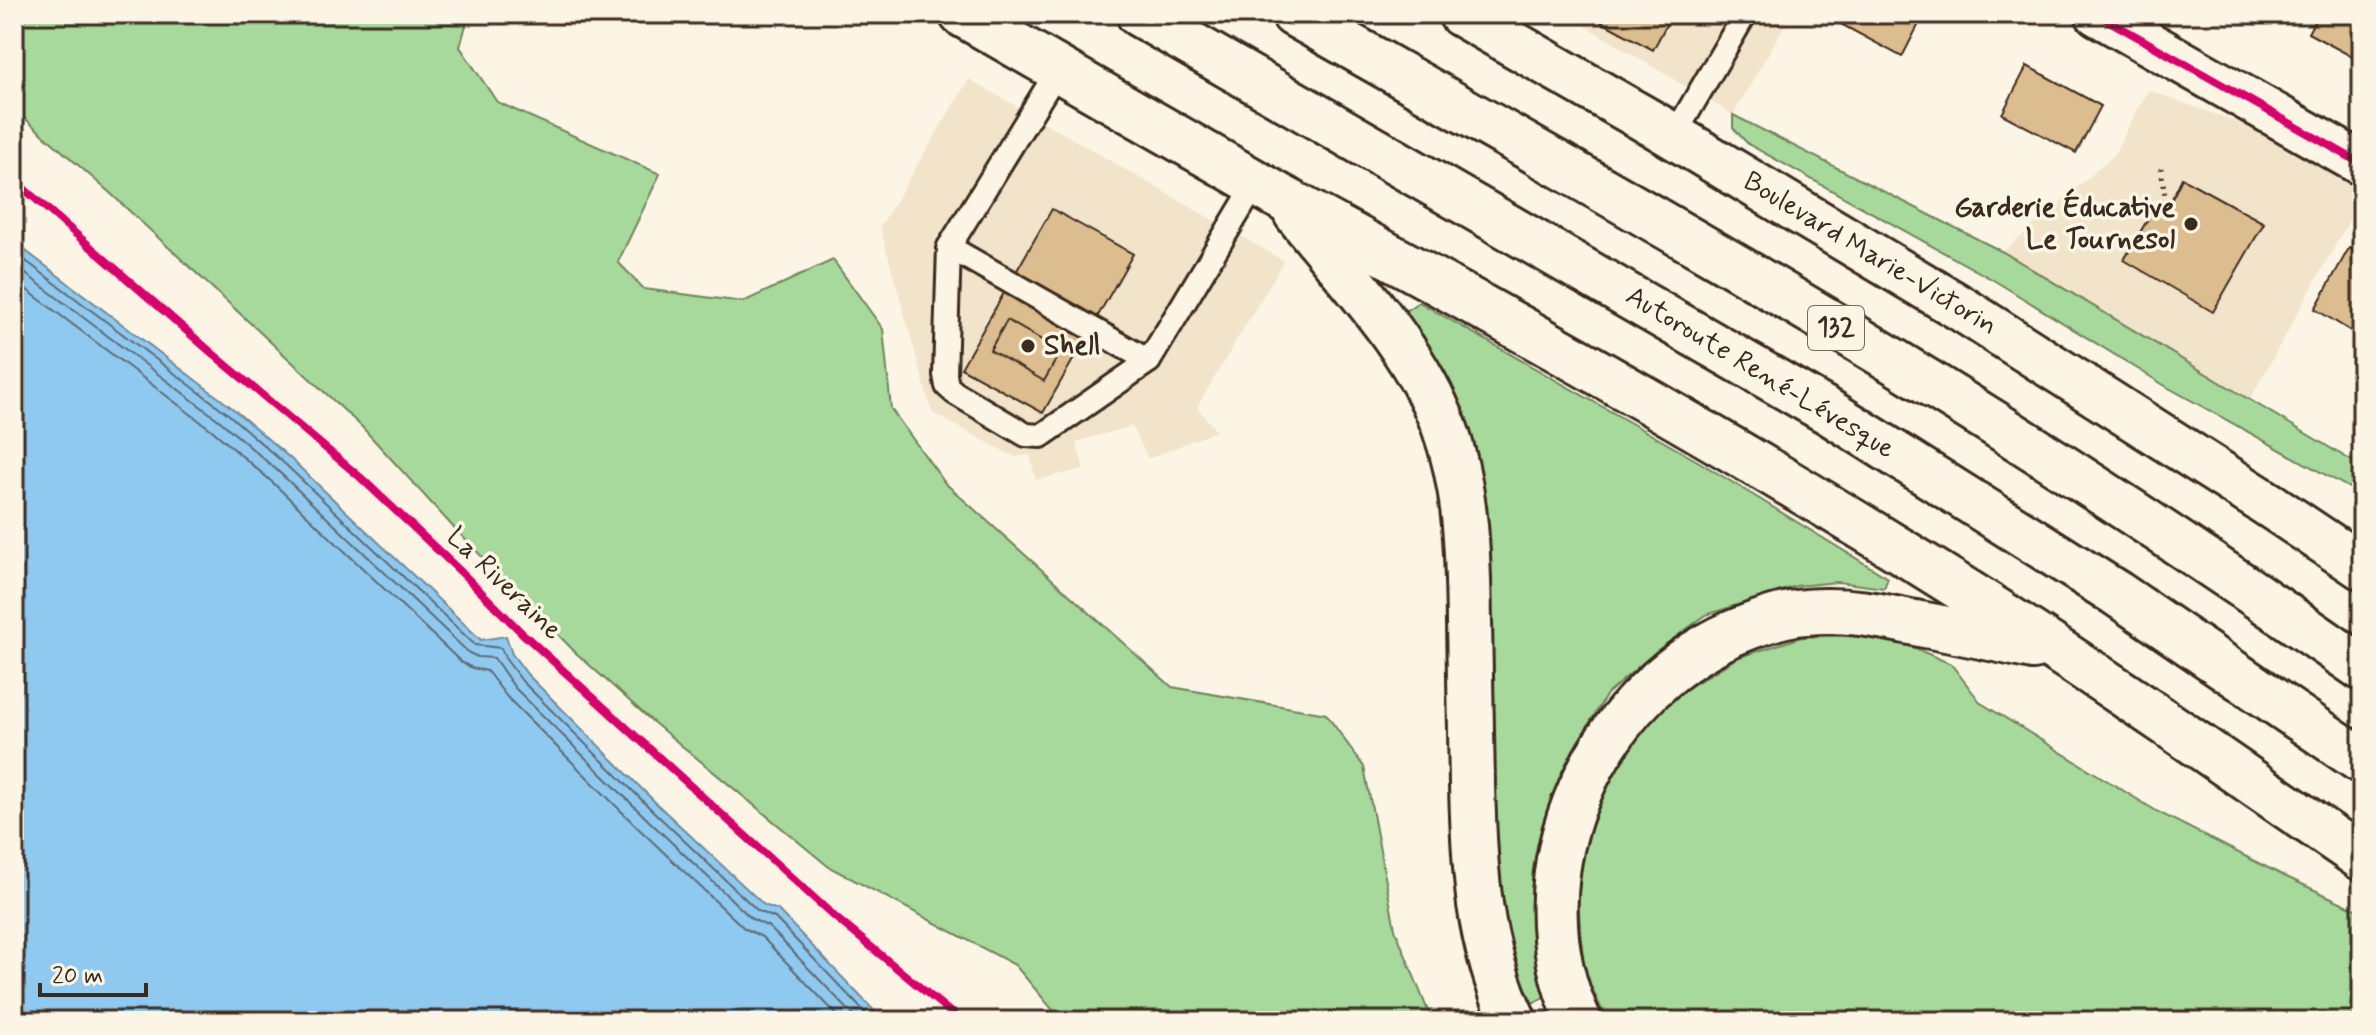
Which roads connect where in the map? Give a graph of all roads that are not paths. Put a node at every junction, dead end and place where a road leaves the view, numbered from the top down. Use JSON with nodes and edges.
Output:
{"nodes":[{"id":1,"x":962,"y":14,"type":"edge"},
{"id":2,"x":1139,"y":14,"type":"edge"},
{"id":3,"x":1294,"y":14,"type":"edge"},
{"id":4,"x":1461,"y":14,"type":"edge"},
{"id":5,"x":2097,"y":14,"type":"edge"},
{"id":6,"x":1736,"y":17,"type":"edge"},
{"id":7,"x":1509,"y":26,"type":"edge"},
{"id":8,"x":1058,"y":70,"type":"junction"},
{"id":9,"x":1674,"y":136,"type":"junction"},
{"id":10,"x":2362,"y":164,"type":"edge"},
{"id":11,"x":1270,"y":191,"type":"junction"},
{"id":12,"x":949,"y":247,"type":"junction"},
{"id":13,"x":1149,"y":361,"type":"junction"},
{"id":14,"x":2271,"y":506,"type":"junction"},
{"id":15,"x":2362,"y":539,"type":"edge"},
{"id":16,"x":2362,"y":567,"type":"edge"},
{"id":17,"x":2055,"y":651,"type":"junction"},
{"id":18,"x":2362,"y":668,"type":"edge"},
{"id":19,"x":2362,"y":761,"type":"edge"},
{"id":20,"x":2362,"y":858,"type":"edge"},
{"id":21,"x":1514,"y":1021,"type":"edge"},
{"id":22,"x":1579,"y":1021,"type":"edge"}],
"edges":[{"from":1,"to":8,"type":"main road"},
{"from":2,"to":19,"type":"main road","name":"Autoroute René-Lévesque"},
{"from":3,"to":18,"type":"main road","number":"132"},
{"from":4,"to":7,"type":"main road","name":"Boulevard Marie-Victorin"},
{"from":5,"to":10,"type":"street"},
{"from":6,"to":9,"type":"lane"},
{"from":7,"to":9,"type":"main road","name":"Boulevard Marie-Victorin"},
{"from":8,"to":11,"type":"main road"},
{"from":8,"to":12,"type":"lane"},
{"from":9,"to":14,"type":"main road","name":"Boulevard Marie-Victorin"},
{"from":11,"to":13,"type":"lane"},
{"from":11,"to":17,"type":"main road"},
{"from":11,"to":21,"type":"main road"},
{"from":12,"to":13,"type":"lane"},
{"from":12,"to":13,"type":"lane"},
{"from":14,"to":15,"type":"main road"},
{"from":14,"to":16,"type":"main road"},
{"from":17,"to":20,"type":"main road"},
{"from":17,"to":22,"type":"main road"}]}
